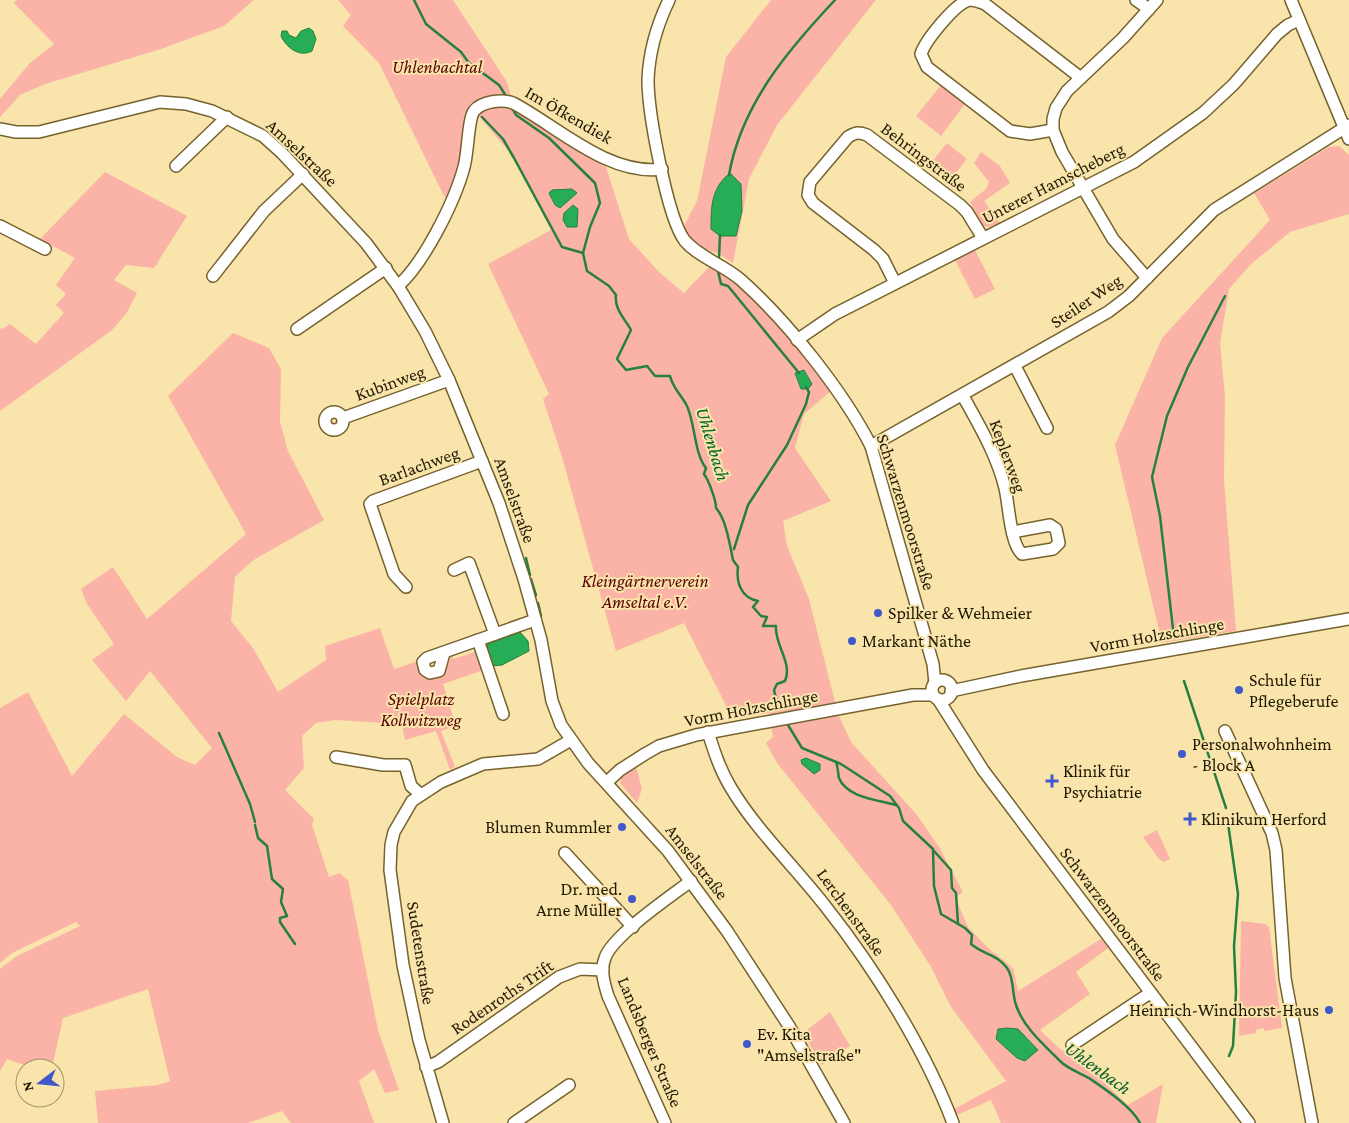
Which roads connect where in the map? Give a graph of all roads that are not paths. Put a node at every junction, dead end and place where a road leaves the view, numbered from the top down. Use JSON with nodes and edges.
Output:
{"nodes":[{"id":1,"x":669,"y":0,"type":"edge"},
{"id":2,"x":1136,"y":0,"type":"edge"},
{"id":3,"x":1157,"y":0,"type":"edge"},
{"id":4,"x":1291,"y":0,"type":"edge"},
{"id":5,"x":962,"y":1,"type":"edge"},
{"id":6,"x":1149,"y":9,"type":"junction"},
{"id":7,"x":1299,"y":20,"type":"junction"},
{"id":8,"x":1081,"y":78,"type":"junction"},
{"id":9,"x":227,"y":117,"type":"junction"},
{"id":10,"x":0,"y":129,"type":"edge"},
{"id":11,"x":1053,"y":130,"type":"junction"},
{"id":12,"x":1347,"y":131,"type":"edge"},
{"id":13,"x":176,"y":166,"type":"dead end"},
{"id":14,"x":662,"y":170,"type":"junction"},
{"id":15,"x":303,"y":174,"type":"junction"},
{"id":16,"x":1084,"y":188,"type":"junction"},
{"id":17,"x":0,"y":226,"type":"edge"},
{"id":18,"x":983,"y":238,"type":"junction"},
{"id":19,"x":45,"y":249,"type":"dead end"},
{"id":20,"x":386,"y":268,"type":"junction"},
{"id":21,"x":213,"y":276,"type":"dead end"},
{"id":22,"x":1147,"y":278,"type":"junction"},
{"id":23,"x":895,"y":282,"type":"junction"},
{"id":24,"x":398,"y":286,"type":"junction"},
{"id":25,"x":297,"y":329,"type":"dead end"},
{"id":26,"x":797,"y":340,"type":"junction"},
{"id":27,"x":1015,"y":366,"type":"junction"},
{"id":28,"x":448,"y":380,"type":"junction"},
{"id":29,"x":964,"y":396,"type":"junction"},
{"id":30,"x":343,"y":418,"type":"dead end"},
{"id":31,"x":1047,"y":428,"type":"dead end"},
{"id":32,"x":871,"y":446,"type":"junction"},
{"id":33,"x":482,"y":461,"type":"junction"},
{"id":34,"x":1013,"y":532,"type":"dead end"},
{"id":35,"x":454,"y":570,"type":"dead end"},
{"id":36,"x":406,"y":587,"type":"dead end"},
{"id":37,"x":1349,"y":619,"type":"edge"},
{"id":38,"x":535,"y":620,"type":"junction"},
{"id":39,"x":495,"y":634,"type":"junction"},
{"id":40,"x":478,"y":640,"type":"junction"},
{"id":41,"x":444,"y":653,"type":"dead end"},
{"id":42,"x":941,"y":689,"type":"junction"},
{"id":43,"x":503,"y":714,"type":"dead end"},
{"id":44,"x":1225,"y":731,"type":"dead end"},
{"id":45,"x":708,"y":732,"type":"junction"},
{"id":46,"x":571,"y":740,"type":"junction"},
{"id":47,"x":336,"y":756,"type":"dead end"},
{"id":48,"x":607,"y":782,"type":"junction"},
{"id":49,"x":420,"y":794,"type":"junction"},
{"id":50,"x":565,"y":853,"type":"dead end"},
{"id":51,"x":691,"y":881,"type":"junction"},
{"id":52,"x":633,"y":927,"type":"junction"},
{"id":53,"x":603,"y":970,"type":"junction"},
{"id":54,"x":1150,"y":993,"type":"junction"},
{"id":55,"x":1072,"y":1045,"type":"dead end"},
{"id":56,"x":426,"y":1067,"type":"junction"},
{"id":57,"x":569,"y":1085,"type":"dead end"},
{"id":58,"x":443,"y":1123,"type":"edge"},
{"id":59,"x":514,"y":1123,"type":"edge"},
{"id":60,"x":665,"y":1123,"type":"edge"},
{"id":61,"x":844,"y":1123,"type":"edge"},
{"id":62,"x":953,"y":1123,"type":"edge"},
{"id":63,"x":1249,"y":1123,"type":"edge"},
{"id":64,"x":1312,"y":1123,"type":"edge"}],
"edges":[{"from":1,"to":14,"type":"street","name":"Schwarzenmoorstraße"},
{"from":2,"to":6,"type":"street"},
{"from":3,"to":6,"type":"street"},
{"from":4,"to":7,"type":"street"},
{"from":5,"to":8,"type":"street"},
{"from":5,"to":11,"type":"street"},
{"from":6,"to":8,"type":"street"},
{"from":7,"to":12,"type":"street"},
{"from":7,"to":16,"type":"street","name":"Unterer Hamscheberg"},
{"from":8,"to":11,"type":"street"},
{"from":9,"to":10,"type":"street","name":"Amselstraße"},
{"from":9,"to":13,"type":"street"},
{"from":9,"to":15,"type":"street","name":"Amselstraße"},
{"from":11,"to":16,"type":"street"},
{"from":12,"to":22,"type":"street","name":"Steiler Weg"},
{"from":14,"to":24,"type":"street","name":"Im Öfkendiek"},
{"from":14,"to":26,"type":"street","name":"Schwarzenmoorstraße"},
{"from":15,"to":20,"type":"street","name":"Amselstraße"},
{"from":15,"to":21,"type":"street"},
{"from":16,"to":18,"type":"street","name":"Unterer Hamscheberg"},
{"from":16,"to":22,"type":"street"},
{"from":17,"to":19,"type":"street"},
{"from":18,"to":23,"type":"street","name":"Unterer Hamscheberg"},
{"from":18,"to":23,"type":"street","name":"Behringstraße"},
{"from":20,"to":24,"type":"street","name":"Amselstraße"},
{"from":20,"to":25,"type":"street"},
{"from":22,"to":27,"type":"street","name":"Steiler Weg"},
{"from":23,"to":26,"type":"street","name":"Unterer Hamscheberg"},
{"from":24,"to":28,"type":"street","name":"Amselstraße"},
{"from":26,"to":32,"type":"street","name":"Schwarzenmoorstraße"},
{"from":27,"to":29,"type":"street","name":"Steiler Weg"},
{"from":27,"to":31,"type":"street"},
{"from":28,"to":30,"type":"street","name":"Kubinweg"},
{"from":28,"to":33,"type":"street","name":"Amselstraße"},
{"from":29,"to":32,"type":"street","name":"Steiler Weg"},
{"from":29,"to":34,"type":"street","name":"Keplerweg"},
{"from":32,"to":42,"type":"street","name":"Schwarzenmoorstraße"},
{"from":33,"to":36,"type":"street","name":"Barlachweg"},
{"from":33,"to":38,"type":"street","name":"Amselstraße"},
{"from":35,"to":39,"type":"street"},
{"from":37,"to":42,"type":"street","name":"Vorm Holzschlinge"},
{"from":38,"to":39,"type":"street"},
{"from":38,"to":46,"type":"street","name":"Amselstraße"},
{"from":39,"to":40,"type":"street"},
{"from":40,"to":41,"type":"street"},
{"from":40,"to":43,"type":"street"},
{"from":42,"to":45,"type":"street","name":"Vorm Holzschlinge"},
{"from":42,"to":54,"type":"street","name":"Schwarzenmoorstraße"},
{"from":44,"to":64,"type":"street"},
{"from":45,"to":48,"type":"street","name":"Vorm Holzschlinge"},
{"from":45,"to":62,"type":"street","name":"Lerchenstraße"},
{"from":46,"to":48,"type":"street","name":"Amselstraße"},
{"from":46,"to":49,"type":"street","name":"Sudetenstraße"},
{"from":47,"to":49,"type":"street"},
{"from":48,"to":51,"type":"street","name":"Amselstraße"},
{"from":49,"to":56,"type":"street","name":"Sudetenstraße"},
{"from":50,"to":52,"type":"street"},
{"from":51,"to":52,"type":"street","name":"Landsberger Straße"},
{"from":51,"to":61,"type":"street","name":"Amselstraße"},
{"from":52,"to":53,"type":"street","name":"Landsberger Straße"},
{"from":53,"to":56,"type":"street","name":"Rodenroths Trift"},
{"from":53,"to":60,"type":"street","name":"Landsberger Straße"},
{"from":54,"to":55,"type":"street"},
{"from":54,"to":63,"type":"street","name":"Schwarzenmoorstraße"},
{"from":56,"to":58,"type":"street","name":"Sudetenstraße"},
{"from":57,"to":59,"type":"street"}]}
